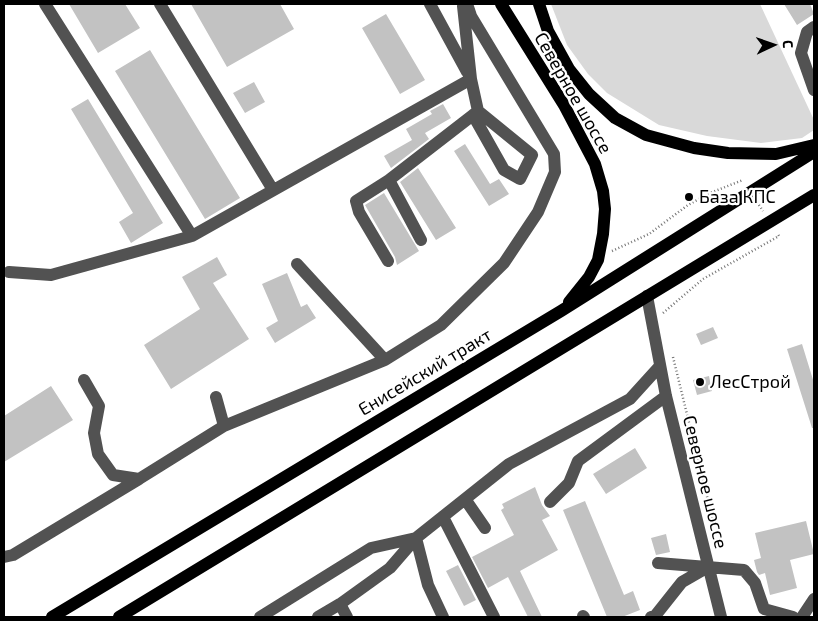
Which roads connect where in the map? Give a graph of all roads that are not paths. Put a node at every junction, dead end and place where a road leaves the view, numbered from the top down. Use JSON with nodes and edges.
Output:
{"nodes":[{"id":1,"x":45,"y":4,"type":"edge"},
{"id":2,"x":160,"y":4,"type":"edge"},
{"id":3,"x":430,"y":4,"type":"edge"},
{"id":4,"x":465,"y":4,"type":"edge"},
{"id":5,"x":501,"y":4,"type":"edge"},
{"id":6,"x":539,"y":4,"type":"edge"},
{"id":7,"x":814,"y":27,"type":"edge"},
{"id":8,"x":471,"y":79,"type":"junction"},
{"id":9,"x":814,"y":90,"type":"edge"},
{"id":10,"x":476,"y":113,"type":"junction"},
{"id":11,"x":814,"y":145,"type":"edge"},
{"id":12,"x":814,"y":152,"type":"edge"},
{"id":13,"x":388,"y":180,"type":"junction"},
{"id":14,"x":273,"y":190,"type":"junction"},
{"id":15,"x":814,"y":195,"type":"edge"},
{"id":16,"x":192,"y":236,"type":"junction"},
{"id":17,"x":421,"y":240,"type":"dead end"},
{"id":18,"x":388,"y":261,"type":"dead end"},
{"id":19,"x":297,"y":264,"type":"dead end"},
{"id":20,"x":9,"y":272,"type":"dead end"},
{"id":21,"x":647,"y":296,"type":"junction"},
{"id":22,"x":562,"y":311,"type":"junction"},
{"id":23,"x":385,"y":360,"type":"junction"},
{"id":24,"x":659,"y":367,"type":"junction"},
{"id":25,"x":84,"y":380,"type":"dead end"},
{"id":26,"x":666,"y":396,"type":"junction"},
{"id":27,"x":216,"y":397,"type":"dead end"},
{"id":28,"x":224,"y":426,"type":"junction"},
{"id":29,"x":139,"y":479,"type":"junction"},
{"id":30,"x":465,"y":499,"type":"junction"},
{"id":31,"x":550,"y":502,"type":"dead end"},
{"id":32,"x":443,"y":517,"type":"junction"},
{"id":33,"x":485,"y":528,"type":"dead end"},
{"id":34,"x":416,"y":538,"type":"junction"},
{"id":35,"x":4,"y":557,"type":"edge"},
{"id":36,"x":658,"y":563,"type":"dead end"},
{"id":37,"x":708,"y":567,"type":"junction"},
{"id":38,"x":814,"y":599,"type":"edge"},
{"id":39,"x":340,"y":604,"type":"junction"},
{"id":40,"x":52,"y":617,"type":"edge"},
{"id":41,"x":120,"y":617,"type":"edge"},
{"id":42,"x":260,"y":617,"type":"edge"},
{"id":43,"x":318,"y":617,"type":"edge"},
{"id":44,"x":347,"y":617,"type":"edge"},
{"id":45,"x":443,"y":617,"type":"edge"},
{"id":46,"x":494,"y":617,"type":"edge"},
{"id":47,"x":651,"y":617,"type":"edge"},
{"id":48,"x":721,"y":617,"type":"edge"},
{"id":49,"x":793,"y":617,"type":"edge"},
{"id":50,"x":802,"y":617,"type":"edge"}],
"edges":[{"from":1,"to":16,"type":"street"},
{"from":2,"to":14,"type":"street"},
{"from":3,"to":8,"type":"street"},
{"from":4,"to":8,"type":"street"},
{"from":4,"to":23,"type":"street"},
{"from":5,"to":22,"type":"main road","name":"Северное шоссе"},
{"from":6,"to":11,"type":"main road"},
{"from":7,"to":9,"type":"street"},
{"from":8,"to":10,"type":"street"},
{"from":8,"to":14,"type":"street"},
{"from":10,"to":10,"type":"street"},
{"from":10,"to":13,"type":"street"},
{"from":12,"to":22,"type":"main road","name":"Енисейский тракт"},
{"from":13,"to":17,"type":"street"},
{"from":13,"to":18,"type":"street"},
{"from":14,"to":16,"type":"street"},
{"from":15,"to":21,"type":"main road"},
{"from":16,"to":20,"type":"street"},
{"from":19,"to":23,"type":"street"},
{"from":21,"to":24,"type":"street","name":"Северное шоссе"},
{"from":21,"to":41,"type":"main road"},
{"from":22,"to":40,"type":"main road","name":"Енисейский тракт"},
{"from":23,"to":28,"type":"street"},
{"from":24,"to":26,"type":"street","name":"Северное шоссе"},
{"from":24,"to":30,"type":"street"},
{"from":25,"to":29,"type":"street"},
{"from":26,"to":31,"type":"street"},
{"from":26,"to":37,"type":"street","name":"Северное шоссе"},
{"from":27,"to":28,"type":"street"},
{"from":28,"to":29,"type":"street"},
{"from":29,"to":35,"type":"street"},
{"from":30,"to":32,"type":"street"},
{"from":30,"to":33,"type":"street"},
{"from":32,"to":34,"type":"street"},
{"from":32,"to":46,"type":"street"},
{"from":34,"to":39,"type":"street"},
{"from":34,"to":42,"type":"street"},
{"from":34,"to":45,"type":"street"},
{"from":36,"to":37,"type":"street"},
{"from":37,"to":47,"type":"street"},
{"from":37,"to":48,"type":"street","name":"Северное шоссе"},
{"from":37,"to":49,"type":"street"},
{"from":38,"to":50,"type":"street"},
{"from":39,"to":43,"type":"street"},
{"from":39,"to":44,"type":"street"}]}
